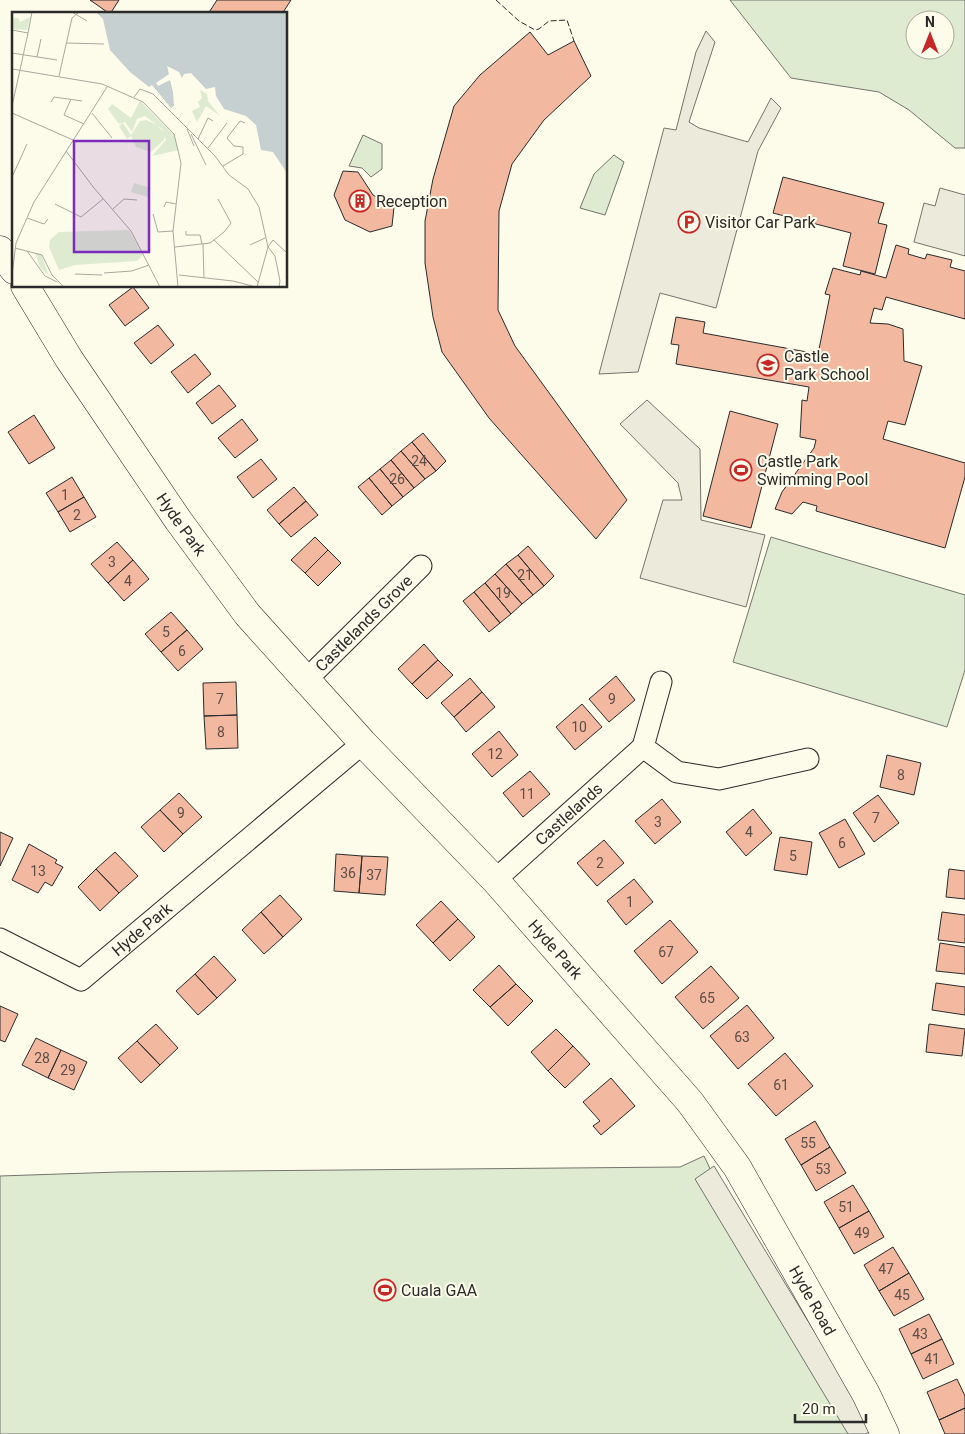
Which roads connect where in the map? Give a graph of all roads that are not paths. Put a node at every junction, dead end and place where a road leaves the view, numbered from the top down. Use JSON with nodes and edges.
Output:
{"nodes":[{"id":1,"x":0,"y":250,"type":"edge"},
{"id":2,"x":12,"y":267,"type":"edge"},
{"id":3,"x":26,"y":288,"type":"edge"},
{"id":4,"x":421,"y":566,"type":"dead end"},
{"id":5,"x":306,"y":680,"type":"junction"},
{"id":6,"x":661,"y":682,"type":"dead end"},
{"id":7,"x":363,"y":743,"type":"junction"},
{"id":8,"x":643,"y":747,"type":"junction"},
{"id":9,"x":808,"y":759,"type":"dead end"},
{"id":10,"x":495,"y":880,"type":"junction"},
{"id":11,"x":0,"y":939,"type":"edge"},
{"id":12,"x":737,"y":1167,"type":"joint"},
{"id":13,"x":885,"y":1434,"type":"edge"}],
"edges":[{"from":1,"to":2,"type":"street"},
{"from":3,"to":5,"type":"street","name":"Hyde Park"},
{"from":4,"to":5,"type":"street","name":"Castlelands Grove"},
{"from":5,"to":7,"type":"street","name":"Hyde Park"},
{"from":6,"to":8,"type":"street"},
{"from":7,"to":10,"type":"street","name":"Hyde Park"},
{"from":7,"to":11,"type":"street","name":"Hyde Park"},
{"from":8,"to":9,"type":"street"},
{"from":8,"to":10,"type":"street","name":"Castlelands"},
{"from":10,"to":12,"type":"street","name":"Hyde Park"},
{"from":12,"to":13,"type":"street","name":"Hyde Road"}]}
